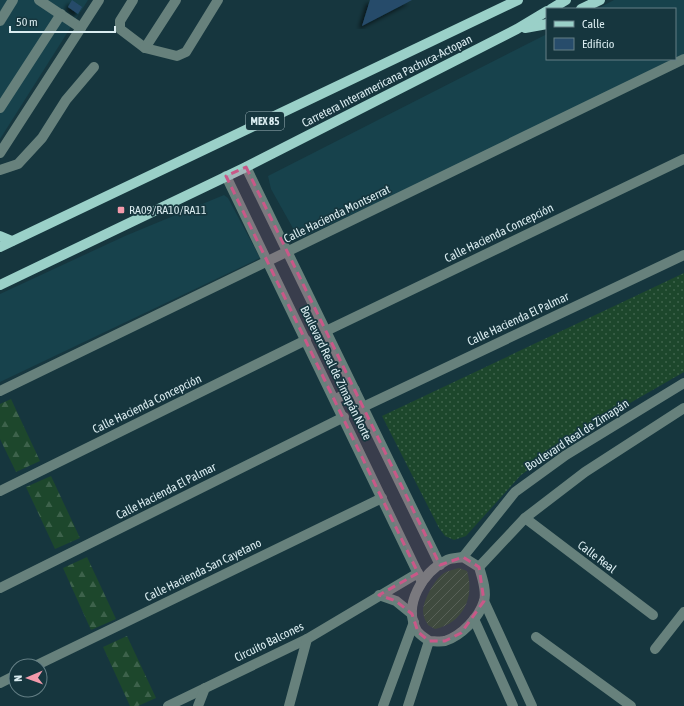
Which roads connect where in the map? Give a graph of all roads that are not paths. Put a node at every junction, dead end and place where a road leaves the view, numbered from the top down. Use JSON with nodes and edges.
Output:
{"nodes":[{"id":1,"x":13,"y":0,"type":"edge"},
{"id":2,"x":39,"y":0,"type":"edge"},
{"id":3,"x":133,"y":0,"type":"edge"},
{"id":4,"x":176,"y":0,"type":"edge"},
{"id":5,"x":218,"y":0,"type":"edge"},
{"id":6,"x":518,"y":0,"type":"edge"},
{"id":7,"x":566,"y":0,"type":"edge"},
{"id":8,"x":600,"y":0,"type":"edge"},
{"id":9,"x":94,"y":2,"type":"edge"},
{"id":10,"x":553,"y":8,"type":"edge"},
{"id":11,"x":583,"y":8,"type":"edge"},
{"id":12,"x":546,"y":12,"type":"edge"},
{"id":13,"x":61,"y":14,"type":"junction"},
{"id":14,"x":0,"y":21,"type":"edge"},
{"id":15,"x":546,"y":24,"type":"edge"},
{"id":16,"x":81,"y":28,"type":"junction"},
{"id":17,"x":517,"y":29,"type":"junction"},
{"id":18,"x":144,"y":48,"type":"junction"},
{"id":19,"x":684,"y":59,"type":"edge"},
{"id":20,"x":94,"y":67,"type":"dead end"},
{"id":21,"x":0,"y":108,"type":"edge"},
{"id":22,"x":0,"y":153,"type":"edge"},
{"id":23,"x":684,"y":159,"type":"edge"},
{"id":24,"x":246,"y":167,"type":"junction"},
{"id":25,"x":0,"y":170,"type":"edge"},
{"id":26,"x":226,"y":176,"type":"junction"},
{"id":27,"x":0,"y":236,"type":"edge"},
{"id":28,"x":12,"y":241,"type":"junction"},
{"id":29,"x":0,"y":247,"type":"edge"},
{"id":30,"x":288,"y":252,"type":"junction"},
{"id":31,"x":684,"y":255,"type":"edge"},
{"id":32,"x":269,"y":262,"type":"junction"},
{"id":33,"x":0,"y":285,"type":"edge"},
{"id":34,"x":326,"y":331,"type":"junction"},
{"id":35,"x":306,"y":340,"type":"junction"},
{"id":36,"x":684,"y":383,"type":"edge"},
{"id":37,"x":354,"y":390,"type":"junction"},
{"id":38,"x":0,"y":391,"type":"edge"},
{"id":39,"x":335,"y":398,"type":"junction"},
{"id":40,"x":363,"y":406,"type":"junction"},
{"id":41,"x":684,"y":408,"type":"edge"},
{"id":42,"x":344,"y":417,"type":"junction"},
{"id":43,"x":0,"y":491,"type":"edge"},
{"id":44,"x":382,"y":498,"type":"junction"},
{"id":45,"x":525,"y":518,"type":"junction"},
{"id":46,"x":463,"y":557,"type":"junction"},
{"id":47,"x":440,"y":565,"type":"junction"},
{"id":48,"x":479,"y":567,"type":"junction"},
{"id":49,"x":420,"y":577,"type":"junction"},
{"id":50,"x":0,"y":588,"type":"edge"},
{"id":51,"x":379,"y":595,"type":"junction"},
{"id":52,"x":484,"y":601,"type":"junction"},
{"id":53,"x":684,"y":612,"type":"edge"},
{"id":54,"x":653,"y":615,"type":"dead end"},
{"id":55,"x":413,"y":618,"type":"junction"},
{"id":56,"x":474,"y":619,"type":"junction"},
{"id":57,"x":536,"y":637,"type":"dead end"},
{"id":58,"x":307,"y":639,"type":"junction"},
{"id":59,"x":429,"y":641,"type":"junction"},
{"id":60,"x":655,"y":649,"type":"dead end"},
{"id":61,"x":48,"y":660,"type":"edge"},
{"id":62,"x":205,"y":688,"type":"junction"},
{"id":63,"x":168,"y":706,"type":"edge"},
{"id":64,"x":198,"y":706,"type":"edge"},
{"id":65,"x":289,"y":706,"type":"edge"},
{"id":66,"x":383,"y":706,"type":"edge"},
{"id":67,"x":408,"y":706,"type":"edge"},
{"id":68,"x":513,"y":706,"type":"edge"},
{"id":69,"x":532,"y":706,"type":"edge"},
{"id":70,"x":631,"y":706,"type":"edge"}],
"edges":[{"from":1,"to":14,"type":"street"},
{"from":2,"to":13,"type":"street"},
{"from":3,"to":18,"type":"street"},
{"from":4,"to":18,"type":"street"},
{"from":5,"to":18,"type":"street"},
{"from":6,"to":28,"type":"main road","name":"Carretera Interamericana Pachuca-Actopan","number":"MEX 85"},
{"from":7,"to":10,"type":"main road"},
{"from":8,"to":11,"type":"main road"},
{"from":9,"to":16,"type":"street"},
{"from":12,"to":17,"type":"main road","name":"Carretera Interamericana Pachuca-Actopan","number":"MEX 85"},
{"from":13,"to":16,"type":"street"},
{"from":13,"to":21,"type":"street"},
{"from":15,"to":17,"type":"main road"},
{"from":16,"to":22,"type":"street"},
{"from":17,"to":24,"type":"main road","name":"Carretera Interamericana Pachuca-Actopan","number":"MEX 85"},
{"from":19,"to":30,"type":"street","name":"Calle Hacienda Montserrat"},
{"from":20,"to":25,"type":"street"},
{"from":23,"to":34,"type":"street","name":"Calle Hacienda Concepción"},
{"from":24,"to":26,"type":"main road","name":"Carretera Interamericana Pachuca-Actopan","number":"MEX 85"},
{"from":24,"to":30,"type":"street","name":"Boulevard Real de Zimapán Norte"},
{"from":26,"to":32,"type":"street","name":"Boulevard Real de Zimapán Norte"},
{"from":26,"to":33,"type":"main road","name":"Carretera Interamericana Pachuca-Actopan","number":"MEX 85"},
{"from":27,"to":28,"type":"main road"},
{"from":28,"to":29,"type":"main road","name":"Carretera Interamericana Pachuca-Actopan","number":"MEX 85"},
{"from":30,"to":32,"type":"street","name":"Calle Hacienda Montserrat"},
{"from":30,"to":34,"type":"street","name":"Boulevard Real de Zimapán Norte"},
{"from":31,"to":40,"type":"street","name":"Calle Hacienda El Palmar"},
{"from":32,"to":35,"type":"street","name":"Boulevard Real de Zimapán Norte"},
{"from":32,"to":38,"type":"street","name":"Calle Hacienda Montserrat"},
{"from":34,"to":37,"type":"street","name":"Boulevard Real de Zimapán Norte"},
{"from":35,"to":39,"type":"street","name":"Boulevard Real de Zimapán Norte"},
{"from":35,"to":43,"type":"street","name":"Calle Hacienda Concepción"},
{"from":36,"to":46,"type":"street","name":"Boulevard Real de Zimapán"},
{"from":37,"to":39,"type":"street"},
{"from":37,"to":40,"type":"street","name":"Boulevard Real de Zimapán Norte"},
{"from":39,"to":42,"type":"street","name":"Boulevard Real de Zimapán Norte"},
{"from":40,"to":47,"type":"street","name":"Boulevard Real de Zimapán Norte"},
{"from":41,"to":45,"type":"street"},
{"from":42,"to":44,"type":"street","name":"Boulevard Real de Zimapán Norte"},
{"from":42,"to":50,"type":"street","name":"Calle Hacienda El Palmar"},
{"from":44,"to":49,"type":"street","name":"Boulevard Real de Zimapán Norte"},
{"from":44,"to":61,"type":"street","name":"Calle Hacienda San Cayetano"},
{"from":45,"to":48,"type":"street"},
{"from":45,"to":54,"type":"street","name":"Calle Real"},
{"from":46,"to":47,"type":"street"},
{"from":46,"to":48,"type":"street"},
{"from":47,"to":49,"type":"street"},
{"from":48,"to":52,"type":"street"},
{"from":49,"to":51,"type":"street","name":"Circuito Balcones"},
{"from":49,"to":55,"type":"street"},
{"from":51,"to":55,"type":"street"},
{"from":51,"to":58,"type":"street","name":"Circuito Balcones"},
{"from":52,"to":56,"type":"street"},
{"from":52,"to":69,"type":"street"},
{"from":53,"to":60,"type":"street"},
{"from":55,"to":59,"type":"street"},
{"from":55,"to":66,"type":"street"},
{"from":56,"to":59,"type":"street"},
{"from":56,"to":68,"type":"street"},
{"from":57,"to":70,"type":"street"},
{"from":58,"to":62,"type":"street","name":"Circuito Balcones"},
{"from":58,"to":65,"type":"street"},
{"from":59,"to":67,"type":"street"},
{"from":62,"to":63,"type":"street","name":"Circuito Balcones"},
{"from":62,"to":64,"type":"street"}]}
